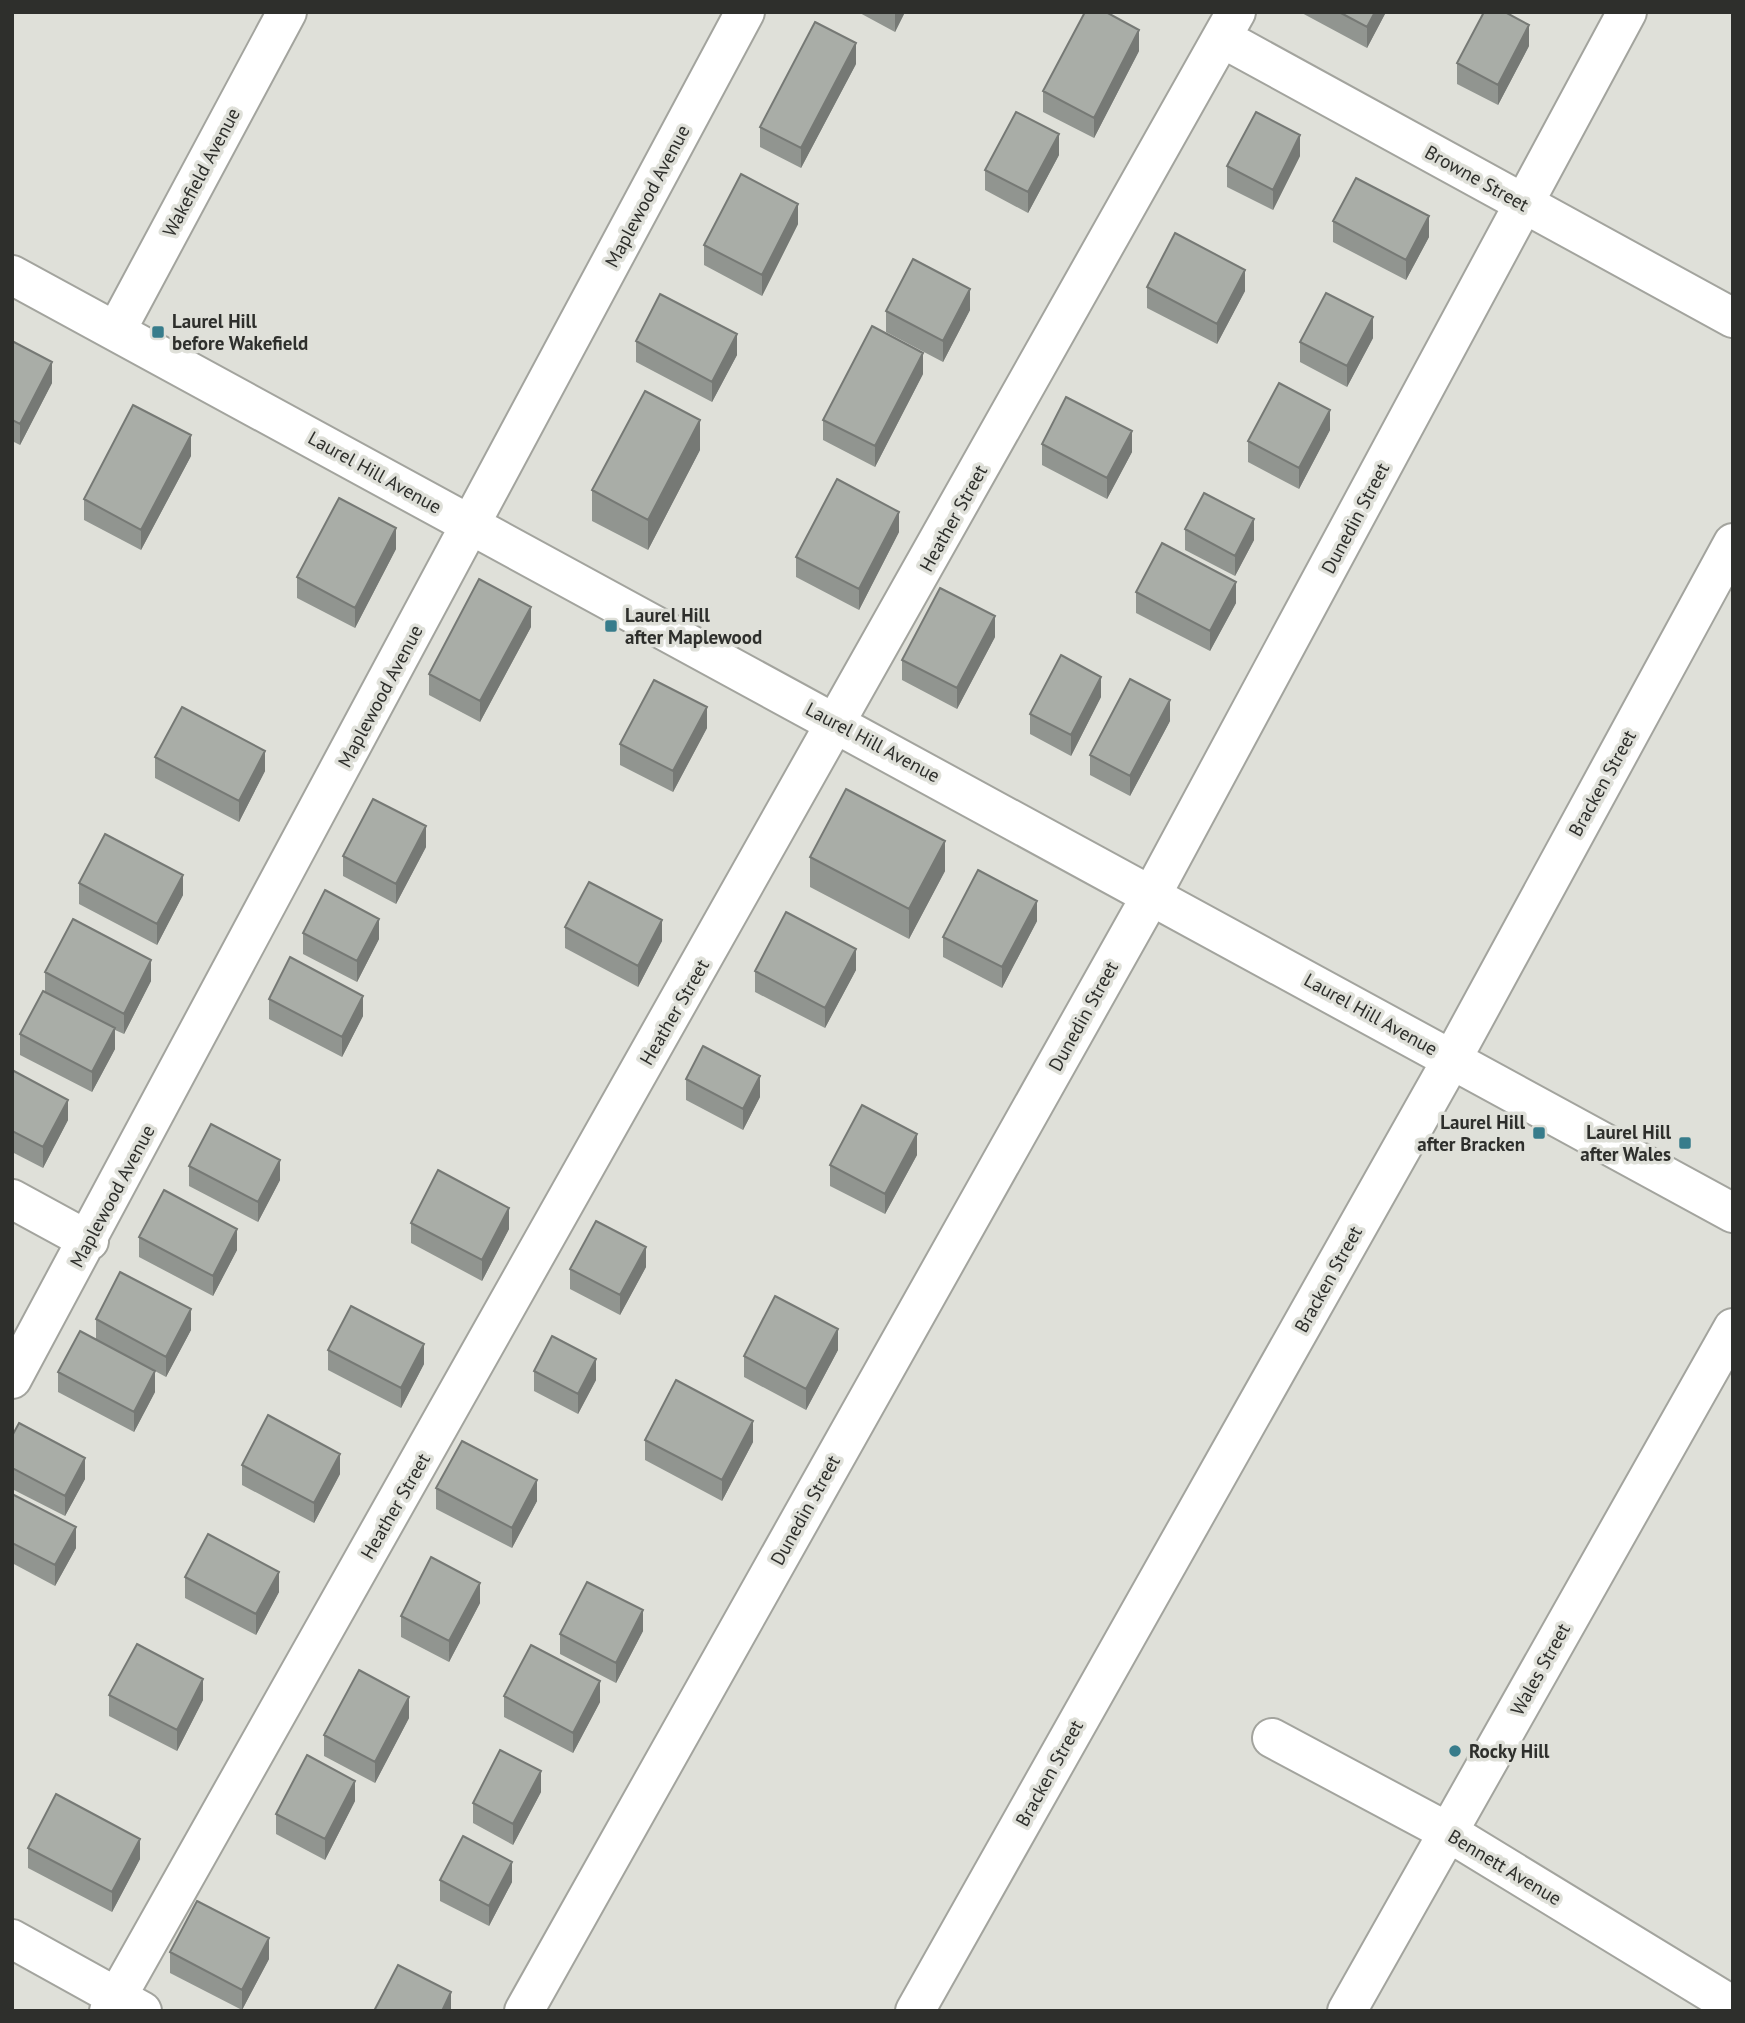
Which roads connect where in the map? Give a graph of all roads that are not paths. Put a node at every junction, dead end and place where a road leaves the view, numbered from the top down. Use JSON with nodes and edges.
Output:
{"nodes":[{"id":1,"x":287,"y":12,"type":"edge"},
{"id":2,"x":745,"y":12,"type":"edge"},
{"id":3,"x":1627,"y":12,"type":"edge"},
{"id":4,"x":1229,"y":25,"type":"edge"},
{"id":5,"x":1524,"y":204,"type":"junction"},
{"id":6,"x":12,"y":275,"type":"edge"},
{"id":7,"x":1733,"y":318,"type":"edge"},
{"id":8,"x":116,"y":331,"type":"junction"},
{"id":9,"x":472,"y":525,"type":"junction"},
{"id":10,"x":1733,"y":543,"type":"edge"},
{"id":11,"x":838,"y":723,"type":"junction"},
{"id":12,"x":1152,"y":894,"type":"junction"},
{"id":13,"x":1452,"y":1059,"type":"junction"},
{"id":14,"x":12,"y":1199,"type":"edge"},
{"id":15,"x":1733,"y":1213,"type":"edge"},
{"id":16,"x":89,"y":1241,"type":"junction"},
{"id":17,"x":1733,"y":1328,"type":"edge"},
{"id":18,"x":12,"y":1379,"type":"edge"},
{"id":19,"x":1272,"y":1738,"type":"dead end"},
{"id":20,"x":1448,"y":1832,"type":"junction"},
{"id":21,"x":12,"y":1939,"type":"edge"},
{"id":22,"x":122,"y":2006,"type":"edge"},
{"id":23,"x":1733,"y":2006,"type":"edge"},
{"id":24,"x":524,"y":2011,"type":"edge"},
{"id":25,"x":915,"y":2011,"type":"edge"},
{"id":26,"x":1347,"y":2011,"type":"edge"}],
"edges":[{"from":1,"to":8,"type":"street","name":"Wakefield Avenue"},
{"from":2,"to":9,"type":"street","name":"Maplewood Avenue"},
{"from":3,"to":5,"type":"street","name":"Dunedin Street"},
{"from":4,"to":5,"type":"street","name":"Browne Street"},
{"from":4,"to":11,"type":"street","name":"Heather Street"},
{"from":5,"to":7,"type":"street","name":"Browne Street"},
{"from":5,"to":12,"type":"street","name":"Dunedin Street"},
{"from":6,"to":8,"type":"street","name":"Laurel Hill Avenue"},
{"from":8,"to":9,"type":"street","name":"Laurel Hill Avenue"},
{"from":9,"to":11,"type":"street","name":"Laurel Hill Avenue"},
{"from":9,"to":16,"type":"street","name":"Maplewood Avenue"},
{"from":10,"to":13,"type":"street","name":"Bracken Street"},
{"from":11,"to":12,"type":"street","name":"Laurel Hill Avenue"},
{"from":11,"to":22,"type":"street","name":"Heather Street"},
{"from":12,"to":13,"type":"street","name":"Laurel Hill Avenue"},
{"from":12,"to":24,"type":"street","name":"Dunedin Street"},
{"from":13,"to":15,"type":"street","name":"Laurel Hill Avenue"},
{"from":13,"to":25,"type":"street","name":"Bracken Street"},
{"from":14,"to":16,"type":"street"},
{"from":16,"to":18,"type":"street","name":"Maplewood Avenue"},
{"from":17,"to":20,"type":"street","name":"Wales Street"},
{"from":19,"to":20,"type":"street","name":"Bennett Avenue"},
{"from":20,"to":23,"type":"street","name":"Bennett Avenue"},
{"from":20,"to":26,"type":"street","name":"Wales Street"},
{"from":21,"to":22,"type":"street"}]}
